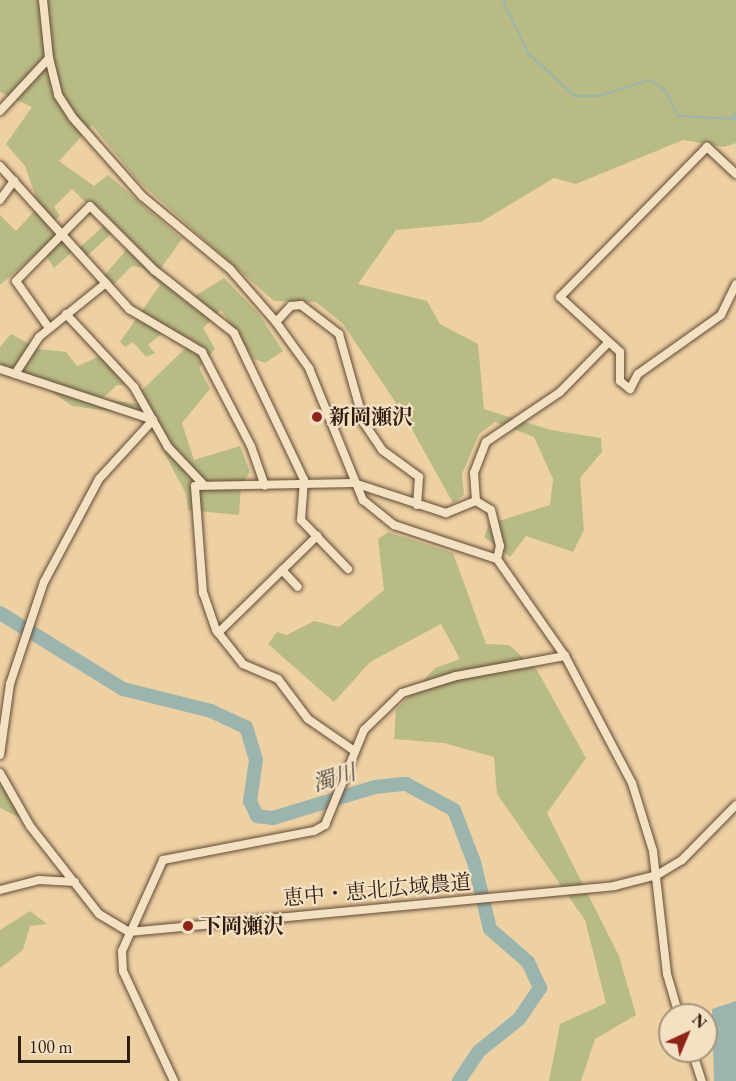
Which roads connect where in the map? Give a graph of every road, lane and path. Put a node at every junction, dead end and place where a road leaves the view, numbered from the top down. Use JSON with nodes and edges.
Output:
{"nodes":[{"id":1,"x":43,"y":0,"type":"edge"},
{"id":2,"x":48,"y":58,"type":"junction"},
{"id":3,"x":0,"y":111,"type":"edge"},
{"id":4,"x":0,"y":166,"type":"edge"},
{"id":5,"x":736,"y":174,"type":"edge"},
{"id":6,"x":14,"y":181,"type":"junction"},
{"id":7,"x":0,"y":200,"type":"edge"},
{"id":8,"x":63,"y":232,"type":"junction"},
{"id":9,"x":106,"y":283,"type":"junction"},
{"id":10,"x":736,"y":284,"type":"edge"},
{"id":11,"x":66,"y":314,"type":"junction"},
{"id":12,"x":276,"y":322,"type":"junction"},
{"id":13,"x":49,"y":328,"type":"junction"},
{"id":14,"x":608,"y":343,"type":"junction"},
{"id":15,"x":0,"y":369,"type":"edge"},
{"id":16,"x":15,"y":374,"type":"junction"},
{"id":17,"x":153,"y":420,"type":"junction"},
{"id":18,"x":304,"y":480,"type":"junction"},
{"id":19,"x":354,"y":483,"type":"junction"},
{"id":20,"x":203,"y":484,"type":"junction"},
{"id":21,"x":265,"y":486,"type":"junction"},
{"id":22,"x":476,"y":501,"type":"junction"},
{"id":23,"x":417,"y":504,"type":"junction"},
{"id":24,"x":317,"y":536,"type":"junction"},
{"id":25,"x":497,"y":559,"type":"junction"},
{"id":26,"x":348,"y":569,"type":"dead end"},
{"id":27,"x":282,"y":570,"type":"junction"},
{"id":28,"x":298,"y":587,"type":"dead end"},
{"id":29,"x":218,"y":633,"type":"junction"},
{"id":30,"x":565,"y":656,"type":"junction"},
{"id":31,"x":353,"y":750,"type":"junction"},
{"id":32,"x":0,"y":755,"type":"edge"},
{"id":33,"x":0,"y":773,"type":"edge"},
{"id":34,"x":736,"y":805,"type":"edge"},
{"id":35,"x":657,"y":875,"type":"junction"},
{"id":36,"x":75,"y":882,"type":"junction"},
{"id":37,"x":0,"y":890,"type":"edge"},
{"id":38,"x":129,"y":932,"type":"junction"},
{"id":39,"x":675,"y":1003,"type":"edge"},
{"id":40,"x":696,"y":1063,"type":"edge"},
{"id":41,"x":174,"y":1081,"type":"edge"},
{"id":42,"x":702,"y":1081,"type":"edge"}],
"edges":[{"from":1,"to":2,"type":"street"},
{"from":2,"to":3,"type":"street"},
{"from":2,"to":12,"type":"street"},
{"from":4,"to":6,"type":"street"},
{"from":5,"to":14,"type":"street"},
{"from":6,"to":7,"type":"street"},
{"from":6,"to":8,"type":"street"},
{"from":8,"to":9,"type":"street"},
{"from":8,"to":13,"type":"street"},
{"from":8,"to":18,"type":"street"},
{"from":9,"to":11,"type":"street"},
{"from":9,"to":21,"type":"street"},
{"from":10,"to":14,"type":"street"},
{"from":11,"to":13,"type":"street"},
{"from":11,"to":17,"type":"street"},
{"from":12,"to":19,"type":"street"},
{"from":12,"to":23,"type":"street"},
{"from":13,"to":16,"type":"street"},
{"from":14,"to":22,"type":"street"},
{"from":15,"to":16,"type":"street"},
{"from":16,"to":17,"type":"street"},
{"from":17,"to":20,"type":"street"},
{"from":17,"to":32,"type":"street"},
{"from":18,"to":19,"type":"street"},
{"from":18,"to":21,"type":"street"},
{"from":18,"to":24,"type":"street"},
{"from":19,"to":23,"type":"street"},
{"from":19,"to":25,"type":"street"},
{"from":20,"to":21,"type":"street"},
{"from":20,"to":29,"type":"street"},
{"from":22,"to":23,"type":"street"},
{"from":22,"to":25,"type":"street"},
{"from":24,"to":26,"type":"street"},
{"from":24,"to":27,"type":"street"},
{"from":25,"to":30,"type":"street"},
{"from":27,"to":28,"type":"street"},
{"from":27,"to":29,"type":"street"},
{"from":29,"to":31,"type":"street"},
{"from":30,"to":31,"type":"street"},
{"from":30,"to":35,"type":"street"},
{"from":31,"to":38,"type":"street"},
{"from":33,"to":36,"type":"street"},
{"from":34,"to":35,"type":"street","name":"恵中・恵北広域農道"},
{"from":35,"to":38,"type":"street","name":"恵中・恵北広域農道"},
{"from":35,"to":39,"type":"street"},
{"from":36,"to":37,"type":"street"},
{"from":36,"to":38,"type":"street"},
{"from":38,"to":41,"type":"street"},
{"from":40,"to":42,"type":"street"}]}
